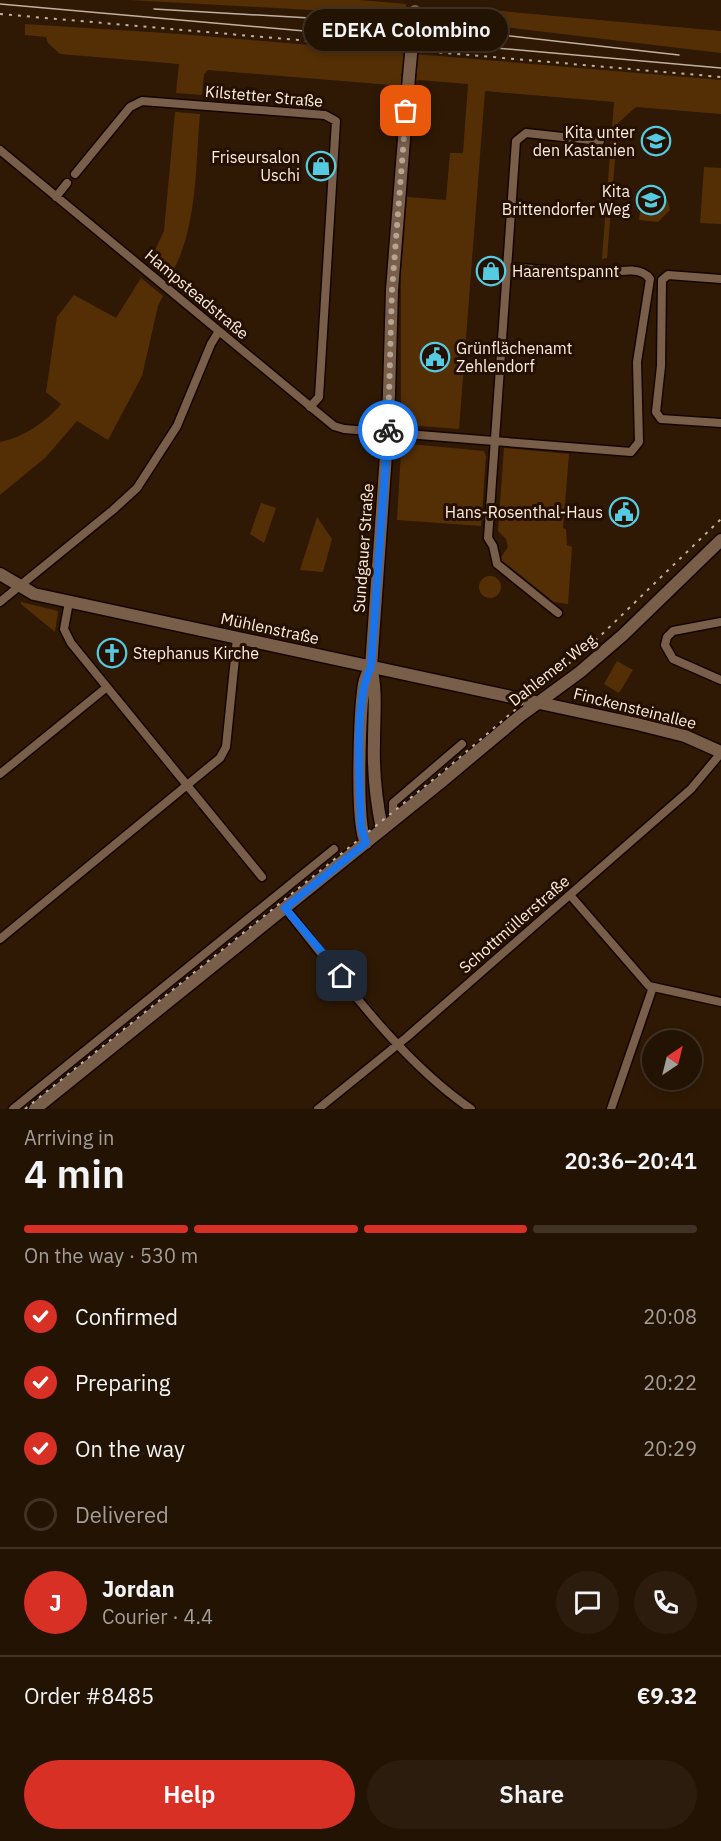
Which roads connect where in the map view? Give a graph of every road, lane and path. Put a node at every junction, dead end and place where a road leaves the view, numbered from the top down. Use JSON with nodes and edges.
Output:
{"nodes":[{"id":1,"x":416,"y":6,"type":"edge"},
{"id":2,"x":600,"y":141,"type":"dead end"},
{"id":3,"x":0,"y":150,"type":"edge"},
{"id":4,"x":75,"y":174,"type":"dead end"},
{"id":5,"x":67,"y":183,"type":"dead end"},
{"id":6,"x":56,"y":197,"type":"junction"},
{"id":7,"x":508,"y":267,"type":"junction"},
{"id":8,"x":721,"y":279,"type":"edge"},
{"id":9,"x":219,"y":332,"type":"junction"},
{"id":10,"x":310,"y":407,"type":"junction"},
{"id":11,"x":721,"y":423,"type":"edge"},
{"id":12,"x":388,"y":434,"type":"junction"},
{"id":13,"x":495,"y":441,"type":"junction"},
{"id":14,"x":721,"y":540,"type":"edge"},
{"id":15,"x":0,"y":574,"type":"edge"},
{"id":16,"x":19,"y":586,"type":"junction"},
{"id":17,"x":0,"y":602,"type":"edge"},
{"id":18,"x":69,"y":602,"type":"junction"},
{"id":19,"x":558,"y":613,"type":"dead end"},
{"id":20,"x":721,"y":622,"type":"edge"},
{"id":21,"x":237,"y":638,"type":"junction"},
{"id":22,"x":371,"y":667,"type":"junction"},
{"id":23,"x":721,"y":680,"type":"edge"},
{"id":24,"x":107,"y":687,"type":"junction"},
{"id":25,"x":539,"y":702,"type":"junction"},
{"id":26,"x":462,"y":744,"type":"dead end"},
{"id":27,"x":721,"y":753,"type":"edge"},
{"id":28,"x":0,"y":774,"type":"edge"},
{"id":29,"x":187,"y":786,"type":"junction"},
{"id":30,"x":396,"y":818,"type":"junction"},
{"id":31,"x":382,"y":829,"type":"junction"},
{"id":32,"x":366,"y":843,"type":"junction"},
{"id":33,"x":334,"y":849,"type":"dead end"},
{"id":34,"x":305,"y":873,"type":"junction"},
{"id":35,"x":262,"y":877,"type":"dead end"},
{"id":36,"x":314,"y":885,"type":"junction"},
{"id":37,"x":570,"y":895,"type":"junction"},
{"id":38,"x":285,"y":908,"type":"junction"},
{"id":39,"x":256,"y":913,"type":"junction"},
{"id":40,"x":265,"y":925,"type":"junction"},
{"id":41,"x":0,"y":939,"type":"edge"},
{"id":42,"x":176,"y":978,"type":"junction"},
{"id":43,"x":653,"y":987,"type":"junction"},
{"id":44,"x":185,"y":989,"type":"junction"},
{"id":45,"x":721,"y":1002,"type":"edge"},
{"id":46,"x":136,"y":1010,"type":"junction"},
{"id":47,"x":145,"y":1021,"type":"junction"},
{"id":48,"x":398,"y":1045,"type":"junction"},
{"id":49,"x":70,"y":1064,"type":"junction"},
{"id":50,"x":78,"y":1074,"type":"junction"},
{"id":51,"x":48,"y":1081,"type":"junction"},
{"id":52,"x":56,"y":1092,"type":"junction"},
{"id":53,"x":31,"y":1094,"type":"junction"},
{"id":54,"x":37,"y":1107,"type":"edge"},
{"id":55,"x":13,"y":1109,"type":"edge"},
{"id":56,"x":318,"y":1109,"type":"edge"},
{"id":57,"x":471,"y":1109,"type":"edge"},
{"id":58,"x":611,"y":1109,"type":"edge"}],
"edges":[{"from":1,"to":12,"type":"street","name":"Sundgauer Straße","bridge":true},
{"from":2,"to":7,"type":"street"},
{"from":3,"to":6,"type":"street","name":"Hampsteadstraße"},
{"from":4,"to":10,"type":"street","name":"Kilstetter Straße"},
{"from":5,"to":6,"type":"street"},
{"from":6,"to":9,"type":"street","name":"Hampsteadstraße"},
{"from":7,"to":13,"type":"street"},
{"from":7,"to":13,"type":"street","name":"Hampsteadstraße"},
{"from":8,"to":11,"type":"street"},
{"from":9,"to":10,"type":"street","name":"Hampsteadstraße"},
{"from":9,"to":16,"type":"street"},
{"from":10,"to":12,"type":"street","name":"Hampsteadstraße"},
{"from":12,"to":13,"type":"street","name":"Hampsteadstraße"},
{"from":12,"to":22,"type":"street","name":"Sundgauer Straße"},
{"from":13,"to":19,"type":"street"},
{"from":14,"to":25,"type":"street","name":"Dahlemer Weg"},
{"from":15,"to":16,"type":"street","name":"Mühlenstraße"},
{"from":16,"to":17,"type":"street"},
{"from":16,"to":18,"type":"street","name":"Mühlenstraße"},
{"from":18,"to":21,"type":"street","name":"Mühlenstraße"},
{"from":18,"to":24,"type":"street"},
{"from":20,"to":23,"type":"street"},
{"from":21,"to":22,"type":"street","name":"Mühlenstraße"},
{"from":21,"to":29,"type":"street"},
{"from":22,"to":25,"type":"street","name":"Mühlenstraße"},
{"from":22,"to":31,"type":"street","name":"Sundgauer Straße"},
{"from":22,"to":32,"type":"street","name":"Sundgauer Straße"},
{"from":24,"to":28,"type":"street"},
{"from":24,"to":29,"type":"street"},
{"from":25,"to":27,"type":"street","name":"Finckensteinallee"},
{"from":25,"to":30,"type":"street","name":"Dahlemer Weg"},
{"from":26,"to":30,"type":"street"},
{"from":27,"to":37,"type":"street","name":"Schottmüllerstraße"},
{"from":29,"to":35,"type":"street"},
{"from":29,"to":41,"type":"street"},
{"from":30,"to":31,"type":"street","name":"Dahlemer Weg"},
{"from":31,"to":32,"type":"street","name":"Dahlemer Weg"},
{"from":32,"to":36,"type":"street","name":"Dahlemer Weg"},
{"from":33,"to":34,"type":"street"},
{"from":34,"to":36,"type":"street"},
{"from":34,"to":39,"type":"street"},
{"from":36,"to":38,"type":"street","name":"Dahlemer Weg"},
{"from":37,"to":43,"type":"street"},
{"from":37,"to":48,"type":"street","name":"Schottmüllerstraße"},
{"from":38,"to":40,"type":"street","name":"Dahlemer Weg"},
{"from":38,"to":48,"type":"street"},
{"from":39,"to":40,"type":"street"},
{"from":39,"to":42,"type":"street"},
{"from":40,"to":44,"type":"street","name":"Dahlemer Weg"},
{"from":42,"to":44,"type":"street"},
{"from":42,"to":46,"type":"street"},
{"from":43,"to":45,"type":"street"},
{"from":43,"to":58,"type":"street"},
{"from":44,"to":47,"type":"street","name":"Dahlemer Weg"},
{"from":46,"to":47,"type":"street"},
{"from":46,"to":49,"type":"street"},
{"from":47,"to":50,"type":"street","name":"Dahlemer Weg"},
{"from":48,"to":56,"type":"street","name":"Schottmüllerstraße"},
{"from":48,"to":57,"type":"street"},
{"from":49,"to":50,"type":"street"},
{"from":49,"to":51,"type":"street"},
{"from":50,"to":52,"type":"street","name":"Dahlemer Weg"},
{"from":51,"to":52,"type":"street"},
{"from":51,"to":53,"type":"street"},
{"from":52,"to":54,"type":"street","name":"Dahlemer Weg"},
{"from":53,"to":54,"type":"street","name":"Dahlemer Weg"},
{"from":53,"to":55,"type":"street"}]}
